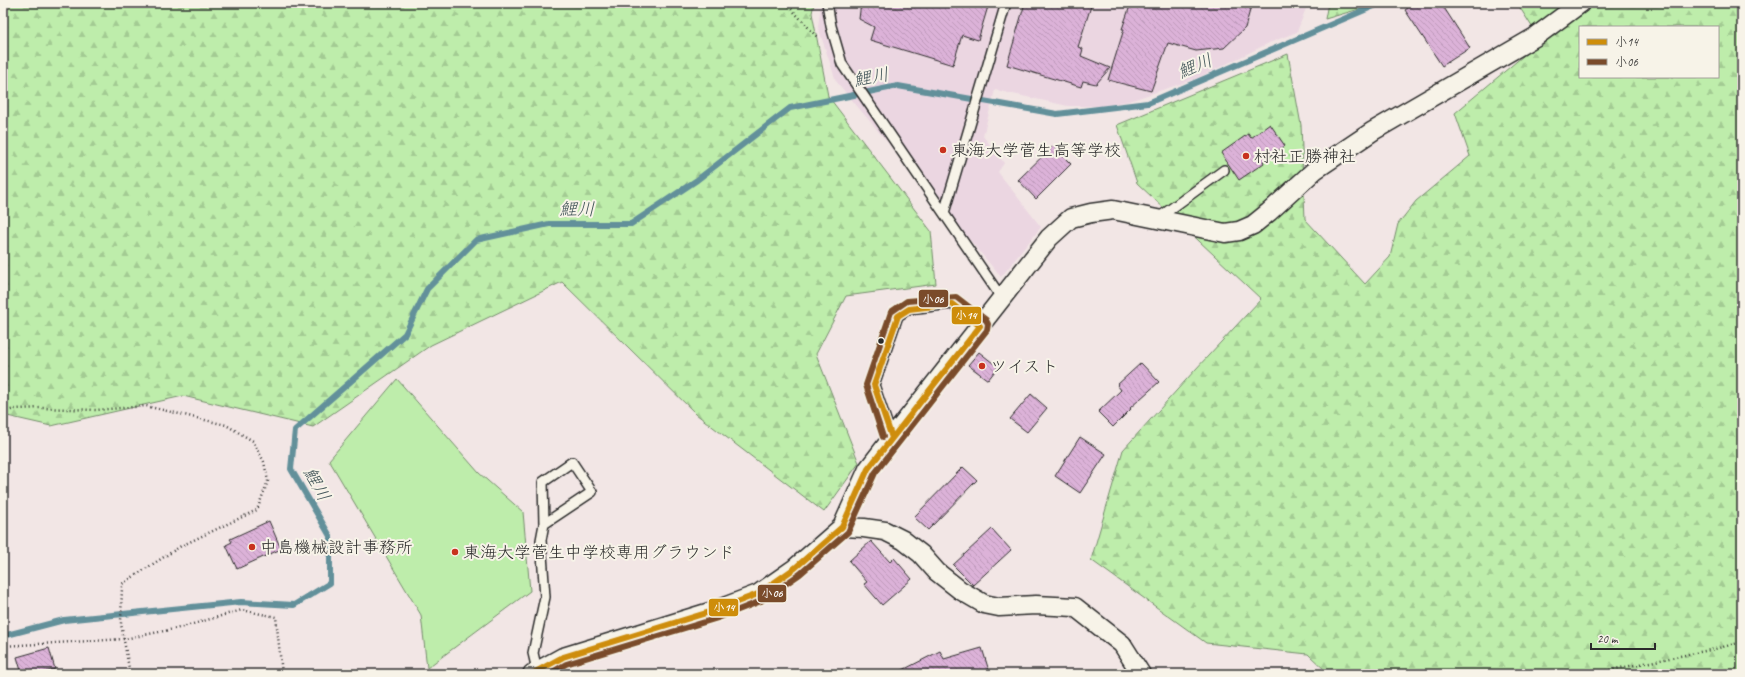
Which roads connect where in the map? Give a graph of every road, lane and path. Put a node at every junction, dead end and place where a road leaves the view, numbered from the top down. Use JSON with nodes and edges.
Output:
{"nodes":[{"id":1,"x":786,"y":3,"type":"edge"},
{"id":2,"x":827,"y":3,"type":"edge"},
{"id":3,"x":1006,"y":3,"type":"edge"},
{"id":4,"x":1581,"y":3,"type":"edge"},
{"id":5,"x":844,"y":68,"type":"junction"},
{"id":6,"x":1224,"y":170,"type":"dead end"},
{"id":7,"x":944,"y":214,"type":"junction"},
{"id":8,"x":1156,"y":220,"type":"junction"},
{"id":9,"x":1001,"y":297,"type":"junction"},
{"id":10,"x":980,"y":326,"type":"junction"},
{"id":11,"x":3,"y":412,"type":"edge"},
{"id":12,"x":892,"y":438,"type":"junction"},
{"id":13,"x":544,"y":524,"type":"junction"},
{"id":14,"x":842,"y":527,"type":"junction"},
{"id":15,"x":124,"y":639,"type":"junction"},
{"id":16,"x":1742,"y":642,"type":"edge"},
{"id":17,"x":3,"y":646,"type":"edge"},
{"id":18,"x":534,"y":672,"type":"edge"},
{"id":19,"x":130,"y":674,"type":"edge"},
{"id":20,"x":282,"y":674,"type":"edge"},
{"id":21,"x":1141,"y":674,"type":"edge"},
{"id":22,"x":1590,"y":674,"type":"edge"}],
"edges":[{"from":1,"to":5,"type":"path"},
{"from":2,"to":5,"type":"lane"},
{"from":3,"to":7,"type":"lane"},
{"from":4,"to":8,"type":"street"},
{"from":5,"to":7,"type":"lane"},
{"from":6,"to":8,"type":"lane"},
{"from":7,"to":9,"type":"lane"},
{"from":8,"to":9,"type":"street"},
{"from":9,"to":10,"type":"street"},
{"from":10,"to":12,"type":"street"},
{"from":10,"to":12,"type":"lane"},
{"from":11,"to":15,"type":"path"},
{"from":12,"to":14,"type":"street"},
{"from":13,"to":13,"type":"lane"},
{"from":13,"to":18,"type":"lane"},
{"from":14,"to":18,"type":"street"},
{"from":14,"to":21,"type":"street"},
{"from":15,"to":17,"type":"path"},
{"from":15,"to":19,"type":"path"},
{"from":15,"to":20,"type":"path"},
{"from":16,"to":22,"type":"path"}]}
